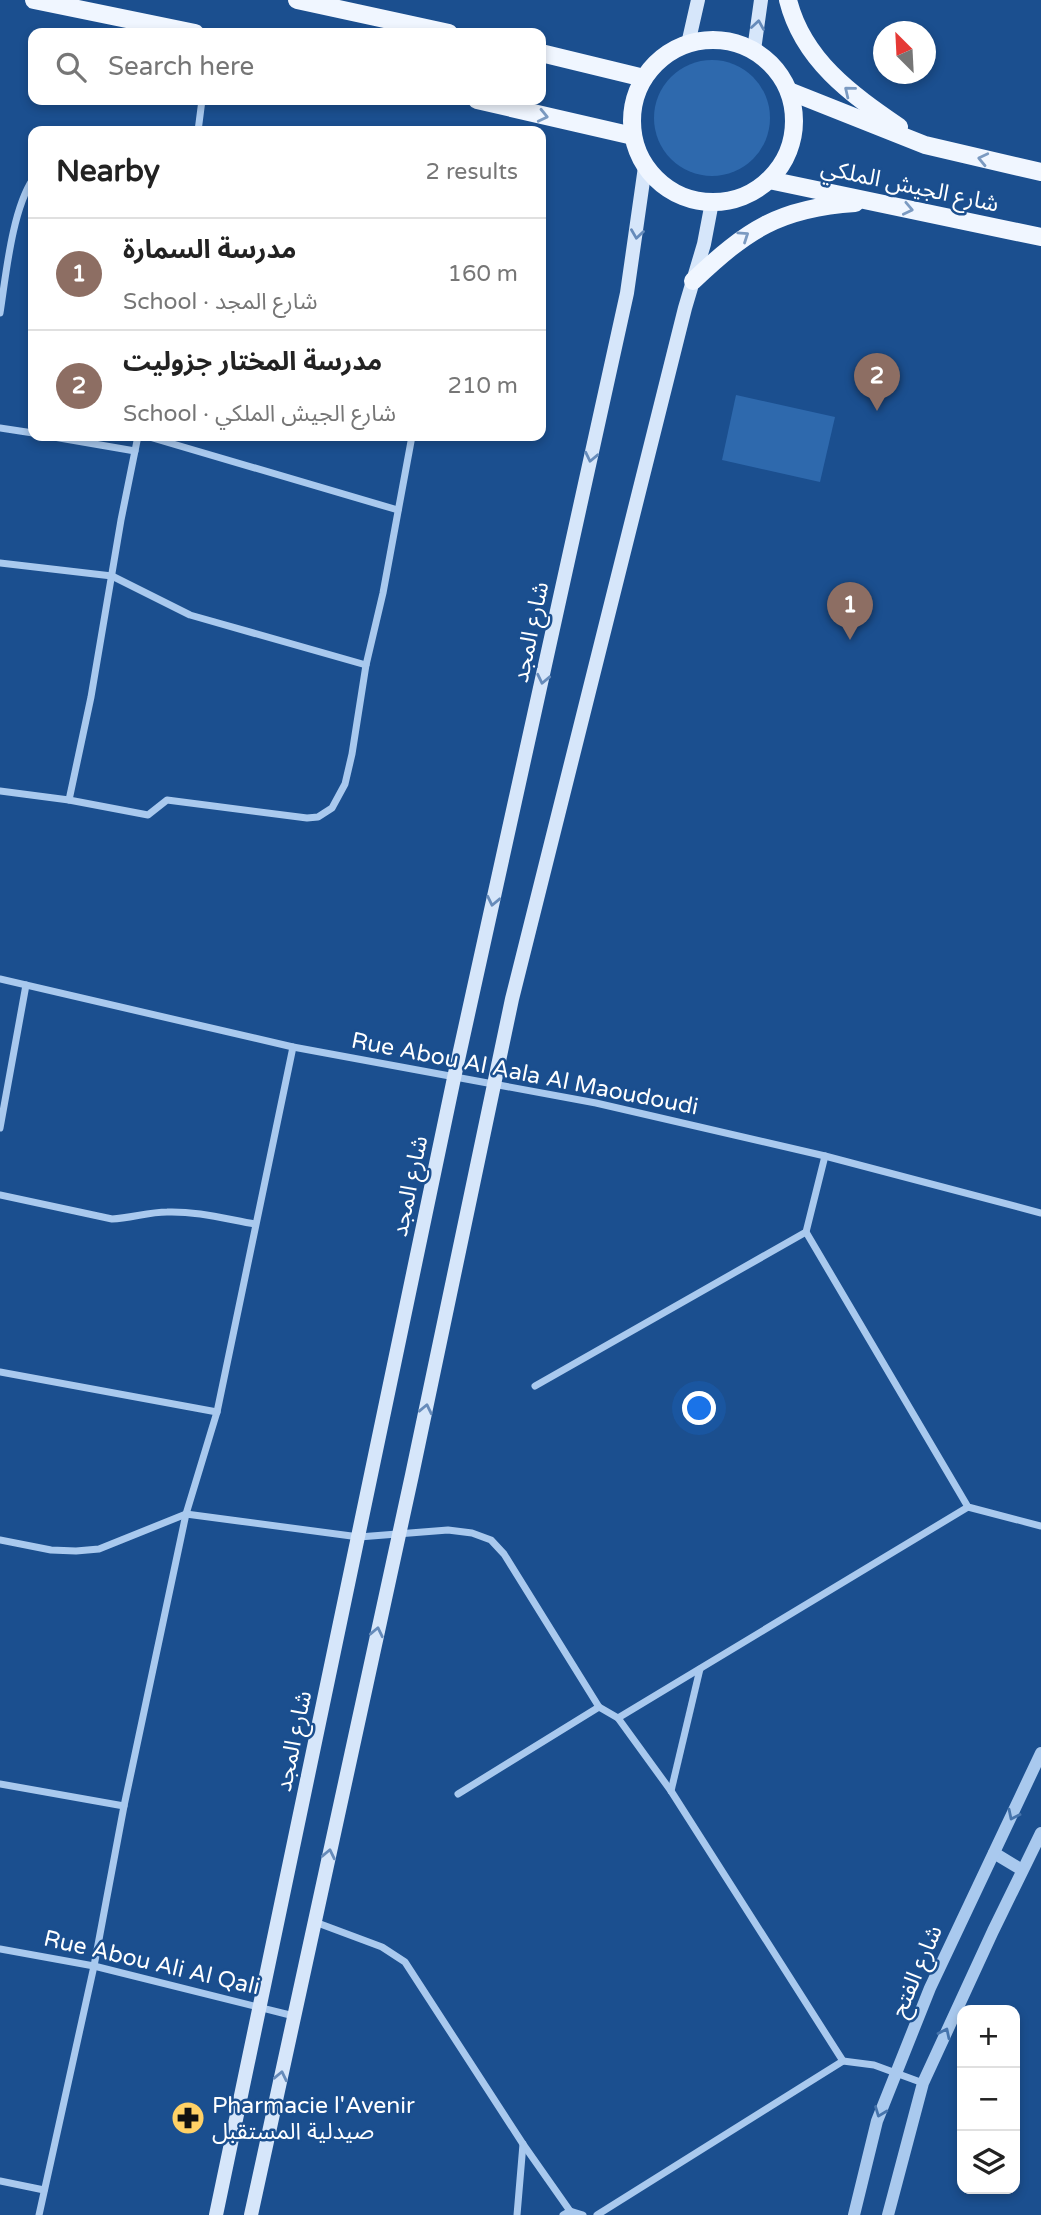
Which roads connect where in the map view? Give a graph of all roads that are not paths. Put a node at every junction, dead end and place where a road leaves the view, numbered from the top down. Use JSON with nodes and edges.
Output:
{"nodes":[{"id":1,"x":34,"y":0,"type":"edge"},
{"id":2,"x":297,"y":0,"type":"edge"},
{"id":3,"x":698,"y":0,"type":"edge"},
{"id":4,"x":761,"y":0,"type":"edge"},
{"id":5,"x":788,"y":0,"type":"edge"},
{"id":6,"x":171,"y":28,"type":"edge"},
{"id":7,"x":426,"y":28,"type":"edge"},
{"id":8,"x":688,"y":44,"type":"junction"},
{"id":9,"x":754,"y":50,"type":"junction"},
{"id":10,"x":546,"y":54,"type":"edge"},
{"id":11,"x":644,"y":78,"type":"junction"},
{"id":12,"x":789,"y":91,"type":"junction"},
{"id":13,"x":201,"y":105,"type":"edge"},
{"id":14,"x":499,"y":105,"type":"edge"},
{"id":15,"x":199,"y":126,"type":"edge"},
{"id":16,"x":633,"y":136,"type":"junction"},
{"id":17,"x":925,"y":145,"type":"junction"},
{"id":18,"x":645,"y":167,"type":"junction"},
{"id":19,"x":1041,"y":172,"type":"edge"},
{"id":20,"x":769,"y":180,"type":"junction"},
{"id":21,"x":28,"y":186,"type":"edge"},
{"id":22,"x":712,"y":202,"type":"junction"},
{"id":23,"x":876,"y":202,"type":"junction"},
{"id":24,"x":1041,"y":237,"type":"edge"},
{"id":25,"x":693,"y":281,"type":"junction"},
{"id":26,"x":0,"y":313,"type":"edge"},
{"id":27,"x":0,"y":428,"type":"edge"},
{"id":28,"x":28,"y":432,"type":"edge"},
{"id":29,"x":77,"y":441,"type":"edge"},
{"id":30,"x":137,"y":441,"type":"edge"},
{"id":31,"x":163,"y":441,"type":"edge"},
{"id":32,"x":411,"y":441,"type":"edge"},
{"id":33,"x":135,"y":451,"type":"junction"},
{"id":34,"x":398,"y":510,"type":"junction"},
{"id":35,"x":0,"y":563,"type":"edge"},
{"id":36,"x":112,"y":576,"type":"junction"},
{"id":37,"x":366,"y":665,"type":"junction"},
{"id":38,"x":0,"y":791,"type":"edge"},
{"id":39,"x":69,"y":800,"type":"junction"},
{"id":40,"x":0,"y":979,"type":"edge"},
{"id":41,"x":26,"y":985,"type":"junction"},
{"id":42,"x":293,"y":1047,"type":"junction"},
{"id":43,"x":454,"y":1078,"type":"junction"},
{"id":44,"x":494,"y":1085,"type":"junction"},
{"id":45,"x":0,"y":1128,"type":"edge"},
{"id":46,"x":825,"y":1156,"type":"junction"},
{"id":47,"x":0,"y":1195,"type":"edge"},
{"id":48,"x":1041,"y":1213,"type":"edge"},
{"id":49,"x":255,"y":1224,"type":"junction"},
{"id":50,"x":806,"y":1232,"type":"junction"},
{"id":51,"x":0,"y":1372,"type":"edge"},
{"id":52,"x":535,"y":1386,"type":"dead end"},
{"id":53,"x":217,"y":1412,"type":"junction"},
{"id":54,"x":968,"y":1507,"type":"junction"},
{"id":55,"x":186,"y":1514,"type":"junction"},
{"id":56,"x":1041,"y":1526,"type":"edge"},
{"id":57,"x":398,"y":1534,"type":"junction"},
{"id":58,"x":359,"y":1538,"type":"junction"},
{"id":59,"x":0,"y":1540,"type":"edge"},
{"id":60,"x":700,"y":1669,"type":"junction"},
{"id":61,"x":599,"y":1707,"type":"junction"},
{"id":62,"x":618,"y":1718,"type":"junction"},
{"id":63,"x":1041,"y":1753,"type":"edge"},
{"id":64,"x":0,"y":1784,"type":"edge"},
{"id":65,"x":671,"y":1791,"type":"junction"},
{"id":66,"x":458,"y":1794,"type":"dead end"},
{"id":67,"x":124,"y":1806,"type":"junction"},
{"id":68,"x":1041,"y":1833,"type":"edge"},
{"id":69,"x":994,"y":1853,"type":"junction"},
{"id":70,"x":1022,"y":1870,"type":"junction"},
{"id":71,"x":314,"y":1921,"type":"junction"},
{"id":72,"x":0,"y":1949,"type":"edge"},
{"id":73,"x":94,"y":1966,"type":"junction"},
{"id":74,"x":260,"y":2007,"type":"junction"},
{"id":75,"x":294,"y":2016,"type":"junction"},
{"id":76,"x":843,"y":2062,"type":"junction"},
{"id":77,"x":895,"y":2073,"type":"junction"},
{"id":78,"x":923,"y":2083,"type":"junction"},
{"id":79,"x":523,"y":2144,"type":"junction"},
{"id":80,"x":0,"y":2181,"type":"edge"},
{"id":81,"x":44,"y":2190,"type":"junction"},
{"id":82,"x":566,"y":2213,"type":"edge"},
{"id":83,"x":39,"y":2215,"type":"edge"},
{"id":84,"x":216,"y":2215,"type":"edge"},
{"id":85,"x":251,"y":2215,"type":"edge"},
{"id":86,"x":517,"y":2215,"type":"edge"},
{"id":87,"x":583,"y":2215,"type":"edge"},
{"id":88,"x":597,"y":2215,"type":"edge"},
{"id":89,"x":853,"y":2215,"type":"edge"},
{"id":90,"x":888,"y":2215,"type":"edge"}],
"edges":[{"from":1,"to":6,"type":"main road"},
{"from":2,"to":7,"type":"main road"},
{"from":3,"to":8,"type":"main road"},
{"from":9,"to":4,"type":"main road","one_way":true},
{"from":17,"to":5,"type":"main road","one_way":true},
{"from":8,"to":9,"type":"main road"},
{"from":8,"to":11,"type":"main road"},
{"from":9,"to":12,"type":"main road"},
{"from":10,"to":11,"type":"main road"},
{"from":11,"to":16,"type":"main road"},
{"from":12,"to":17,"type":"main road","name":"شارع الجيش الملكي"},
{"from":12,"to":20,"type":"main road"},
{"from":13,"to":15,"type":"street"},
{"from":14,"to":16,"type":"main road","one_way":true},
{"from":16,"to":18,"type":"main road"},
{"from":19,"to":17,"type":"main road","name":"شارع الجيش الملكي","one_way":true},
{"from":18,"to":22,"type":"main road"},
{"from":18,"to":43,"type":"main road","name":"شارع المجد","one_way":true},
{"from":20,"to":22,"type":"main road"},
{"from":20,"to":23,"type":"main road","name":"شارع الجيش الملكي"},
{"from":21,"to":26,"type":"street"},
{"from":22,"to":25,"type":"main road"},
{"from":23,"to":24,"type":"main road","name":"شارع الجيش الملكي","one_way":true},
{"from":25,"to":23,"type":"main road","one_way":true},
{"from":25,"to":44,"type":"main road"},
{"from":27,"to":28,"type":"street"},
{"from":29,"to":33,"type":"street"},
{"from":30,"to":33,"type":"street"},
{"from":31,"to":34,"type":"street"},
{"from":32,"to":34,"type":"street"},
{"from":33,"to":36,"type":"street"},
{"from":34,"to":37,"type":"street"},
{"from":35,"to":36,"type":"street"},
{"from":36,"to":37,"type":"street"},
{"from":36,"to":39,"type":"street"},
{"from":37,"to":39,"type":"street"},
{"from":38,"to":39,"type":"street"},
{"from":40,"to":41,"type":"street","name":"Rue Abou Al Aala Al Maoudoudi"},
{"from":41,"to":42,"type":"street","name":"Rue Abou Al Aala Al Maoudoudi"},
{"from":41,"to":45,"type":"street"},
{"from":42,"to":43,"type":"street","name":"Rue Abou Al Aala Al Maoudoudi"},
{"from":42,"to":49,"type":"street"},
{"from":43,"to":44,"type":"street","name":"Rue Abou Al Aala Al Maoudoudi"},
{"from":43,"to":58,"type":"main road","name":"شارع المجد"},
{"from":44,"to":46,"type":"street","name":"Rue Abou Al Aala Al Maoudoudi"},
{"from":57,"to":44,"type":"main road","one_way":true},
{"from":46,"to":48,"type":"street","name":"Rue Abou Al Aala Al Maoudoudi"},
{"from":46,"to":50,"type":"street"},
{"from":47,"to":49,"type":"street"},
{"from":49,"to":53,"type":"street"},
{"from":50,"to":52,"type":"street"},
{"from":50,"to":54,"type":"street"},
{"from":51,"to":53,"type":"street"},
{"from":53,"to":55,"type":"street"},
{"from":54,"to":56,"type":"street"},
{"from":54,"to":60,"type":"street"},
{"from":55,"to":58,"type":"street"},
{"from":55,"to":59,"type":"street"},
{"from":55,"to":67,"type":"street"},
{"from":57,"to":58,"type":"street"},
{"from":57,"to":61,"type":"street"},
{"from":71,"to":57,"type":"main road","one_way":true},
{"from":58,"to":74,"type":"main road","name":"شارع المجد"},
{"from":60,"to":62,"type":"street"},
{"from":60,"to":65,"type":"street"},
{"from":61,"to":62,"type":"street"},
{"from":61,"to":66,"type":"street"},
{"from":62,"to":65,"type":"street"},
{"from":63,"to":69,"type":"street","name":"شارع الفتح","one_way":true},
{"from":64,"to":67,"type":"street"},
{"from":65,"to":76,"type":"street"},
{"from":67,"to":73,"type":"street"},
{"from":68,"to":70,"type":"street"},
{"from":69,"to":70,"type":"street"},
{"from":69,"to":77,"type":"street","name":"شارع الفتح"},
{"from":78,"to":70,"type":"street","one_way":true},
{"from":71,"to":75,"type":"main road"},
{"from":71,"to":79,"type":"street"},
{"from":72,"to":73,"type":"street","name":"Rue Abou Ali Al Qali"},
{"from":73,"to":74,"type":"street","name":"Rue Abou Ali Al Qali"},
{"from":73,"to":81,"type":"street"},
{"from":74,"to":75,"type":"street","name":"Rue Abou Ali Al Qali"},
{"from":74,"to":84,"type":"main road","name":"شارع المجد"},
{"from":85,"to":75,"type":"main road","one_way":true},
{"from":76,"to":77,"type":"street"},
{"from":76,"to":88,"type":"street"},
{"from":77,"to":78,"type":"street"},
{"from":77,"to":89,"type":"street","name":"شارع الفتح","one_way":true},
{"from":78,"to":90,"type":"street"},
{"from":79,"to":82,"type":"street"},
{"from":79,"to":86,"type":"street"},
{"from":80,"to":81,"type":"street"},
{"from":81,"to":83,"type":"street"},
{"from":82,"to":87,"type":"street"}]}
